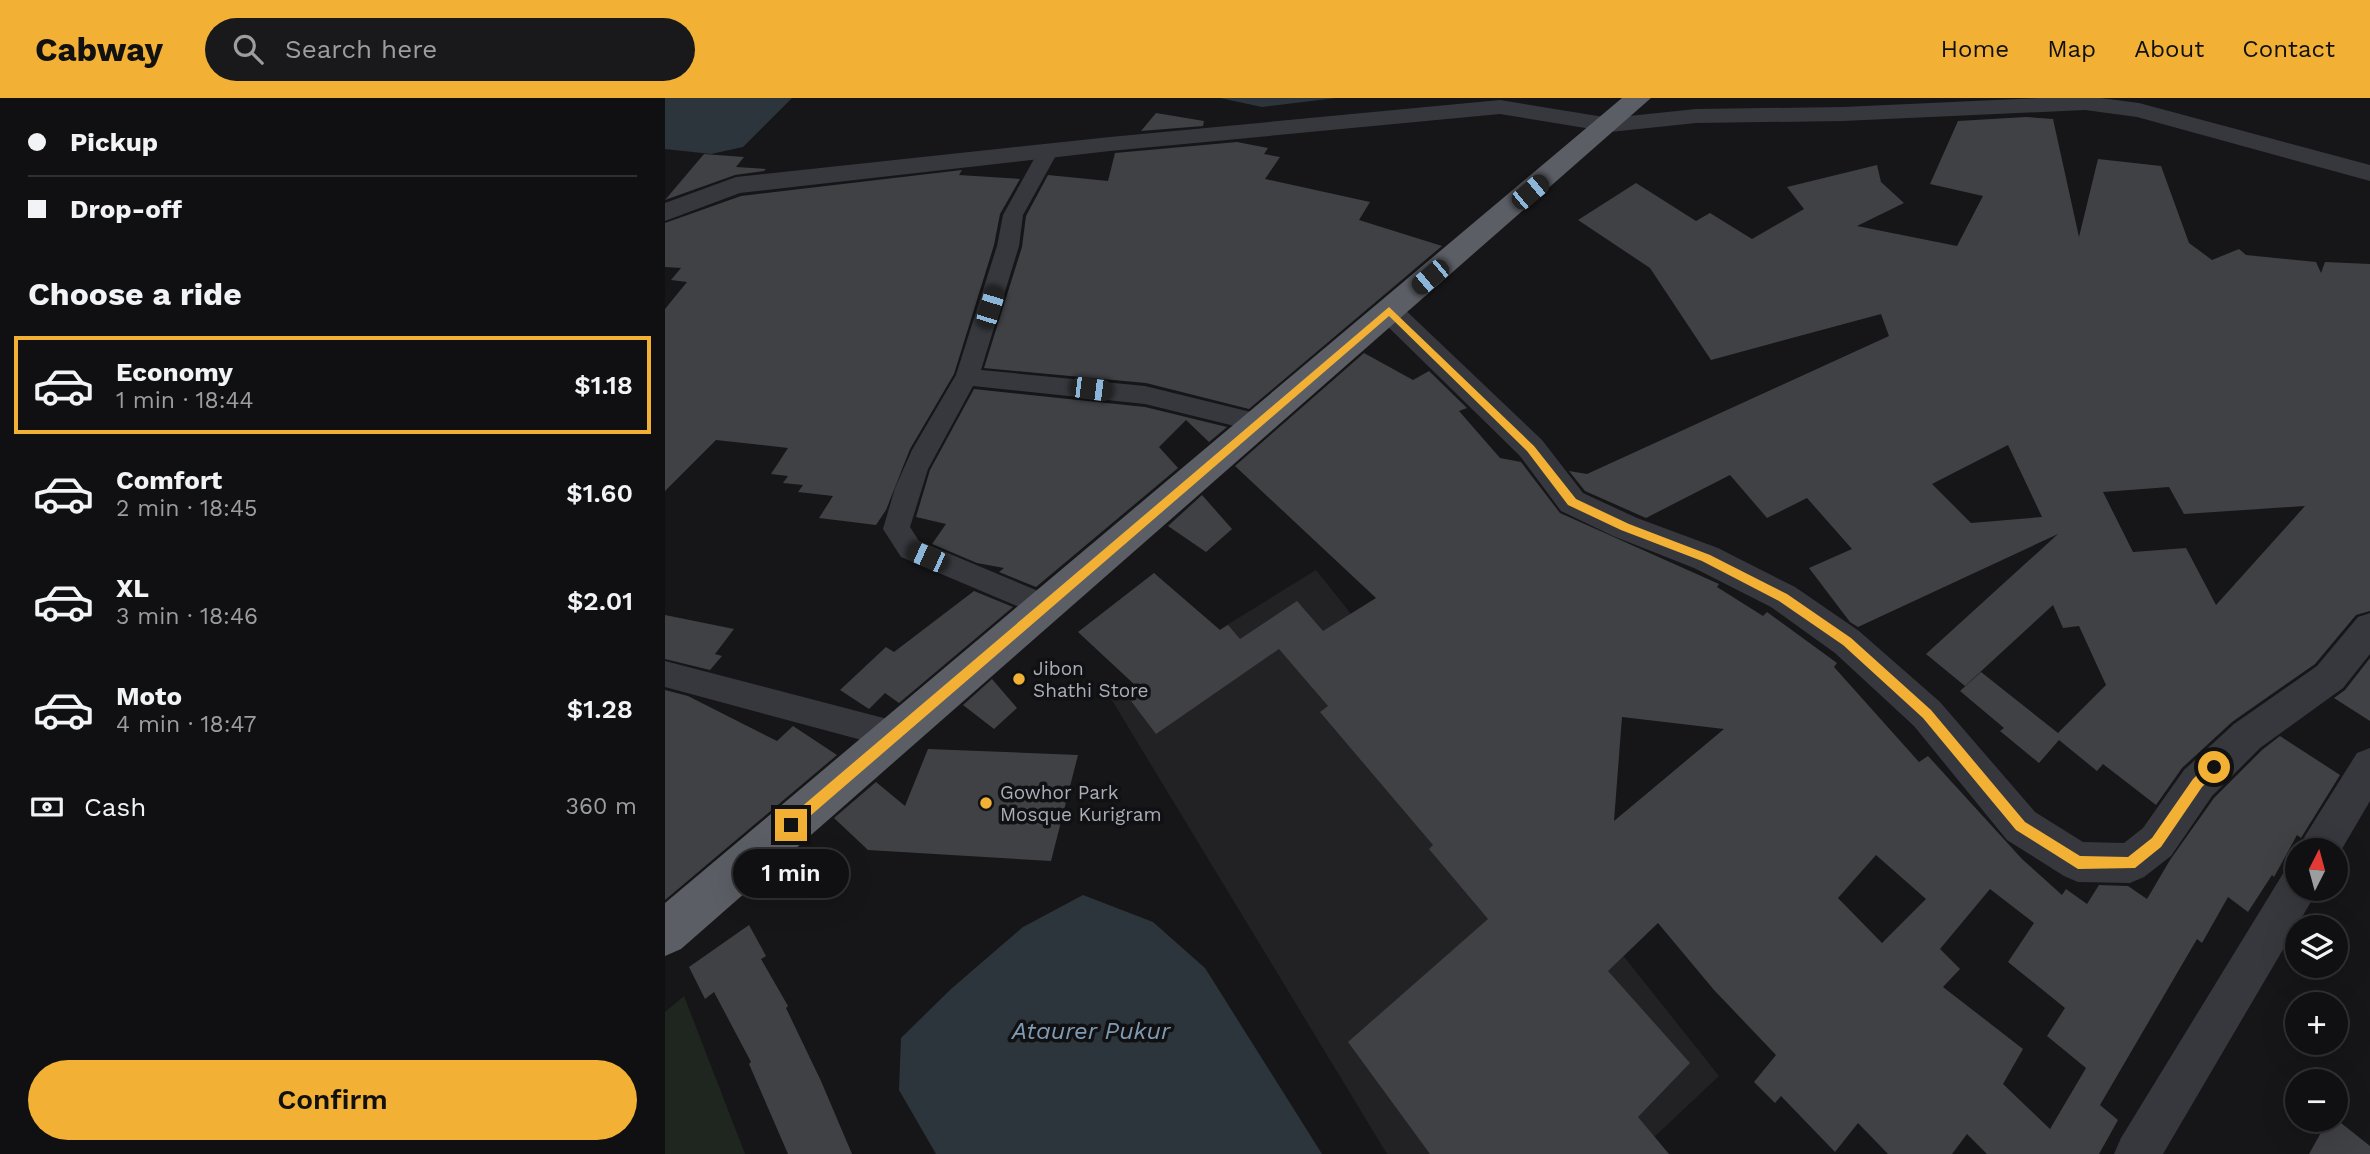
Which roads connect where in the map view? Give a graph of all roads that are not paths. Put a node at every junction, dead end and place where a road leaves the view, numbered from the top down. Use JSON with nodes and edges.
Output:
{"nodes":[{"id":1,"x":1639,"y":98,"type":"edge"},
{"id":2,"x":1610,"y":125,"type":"junction"},
{"id":3,"x":1049,"y":150,"type":"junction"},
{"id":4,"x":2370,"y":173,"type":"edge"},
{"id":5,"x":665,"y":213,"type":"edge"},
{"id":6,"x":1389,"y":311,"type":"junction"},
{"id":7,"x":967,"y":377,"type":"junction"},
{"id":8,"x":1259,"y":423,"type":"junction"},
{"id":9,"x":1045,"y":606,"type":"junction"},
{"id":10,"x":2370,"y":628,"type":"edge"},
{"id":11,"x":665,"y":674,"type":"edge"},
{"id":12,"x":895,"y":735,"type":"junction"},
{"id":13,"x":2370,"y":766,"type":"edge"},
{"id":14,"x":2326,"y":838,"type":"edge"},
{"id":15,"x":2289,"y":901,"type":"edge"},
{"id":16,"x":665,"y":933,"type":"edge"},
{"id":17,"x":2137,"y":1154,"type":"edge"}],
"edges":[{"from":1,"to":2,"type":"highway"},
{"from":2,"to":3,"type":"street"},
{"from":2,"to":4,"type":"street"},
{"from":2,"to":6,"type":"highway"},
{"from":3,"to":5,"type":"street"},
{"from":3,"to":7,"type":"street"},
{"from":6,"to":8,"type":"highway"},
{"from":6,"to":10,"type":"street"},
{"from":7,"to":8,"type":"street"},
{"from":7,"to":9,"type":"street"},
{"from":8,"to":9,"type":"highway"},
{"from":9,"to":12,"type":"highway"},
{"from":11,"to":12,"type":"street"},
{"from":12,"to":16,"type":"highway"},
{"from":13,"to":14,"type":"street"},
{"from":15,"to":17,"type":"street"}]}
